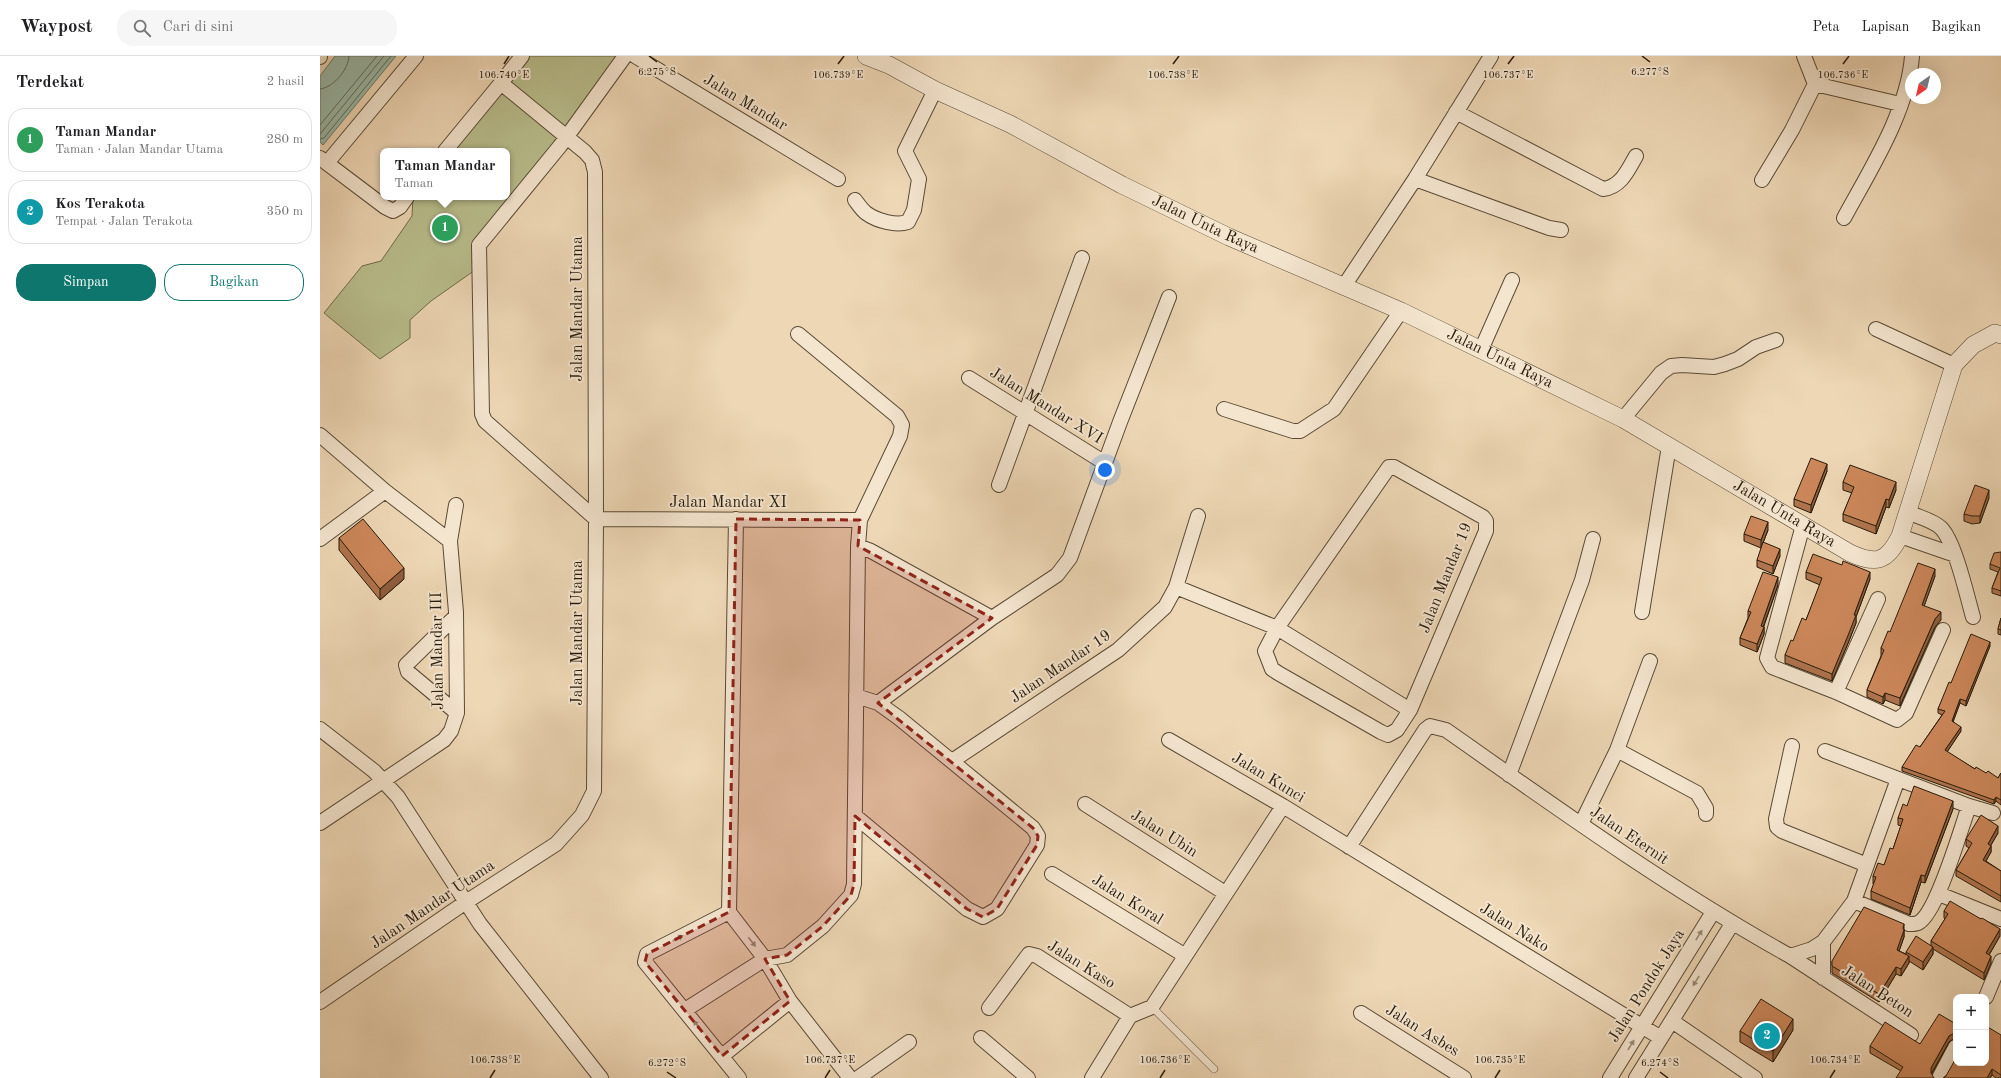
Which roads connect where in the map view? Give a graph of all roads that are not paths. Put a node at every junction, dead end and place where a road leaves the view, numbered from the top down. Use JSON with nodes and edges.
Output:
{"nodes":[{"id":1,"x":416,"y":56,"type":"edge"},
{"id":2,"x":522,"y":56,"type":"edge"},
{"id":3,"x":625,"y":56,"type":"edge"},
{"id":4,"x":635,"y":56,"type":"edge"},
{"id":5,"x":866,"y":56,"type":"edge"},
{"id":6,"x":1491,"y":56,"type":"edge"},
{"id":7,"x":1804,"y":56,"type":"edge"},
{"id":8,"x":1912,"y":56,"type":"edge"},
{"id":9,"x":501,"y":83,"type":"junction"},
{"id":10,"x":1815,"y":84,"type":"junction"},
{"id":11,"x":935,"y":90,"type":"junction"},
{"id":12,"x":1900,"y":104,"type":"junction"},
{"id":13,"x":1456,"y":112,"type":"junction"},
{"id":14,"x":567,"y":135,"type":"junction"},
{"id":15,"x":447,"y":148,"type":"edge"},
{"id":16,"x":1636,"y":156,"type":"dead end"},
{"id":17,"x":323,"y":160,"type":"edge"},
{"id":18,"x":838,"y":179,"type":"dead end"},
{"id":19,"x":1415,"y":179,"type":"junction"},
{"id":20,"x":1762,"y":180,"type":"dead end"},
{"id":21,"x":405,"y":200,"type":"edge"},
{"id":22,"x":855,"y":200,"type":"dead end"},
{"id":23,"x":1844,"y":218,"type":"dead end"},
{"id":24,"x":1561,"y":230,"type":"dead end"},
{"id":25,"x":1082,"y":258,"type":"dead end"},
{"id":26,"x":1512,"y":280,"type":"dead end"},
{"id":27,"x":1344,"y":286,"type":"junction"},
{"id":28,"x":1169,"y":297,"type":"dead end"},
{"id":29,"x":1401,"y":311,"type":"junction"},
{"id":30,"x":1876,"y":329,"type":"dead end"},
{"id":31,"x":1999,"y":331,"type":"edge"},
{"id":32,"x":798,"y":334,"type":"dead end"},
{"id":33,"x":1776,"y":340,"type":"dead end"},
{"id":34,"x":1481,"y":350,"type":"junction"},
{"id":35,"x":1954,"y":365,"type":"junction"},
{"id":36,"x":969,"y":378,"type":"dead end"},
{"id":37,"x":1224,"y":408,"type":"dead end"},
{"id":38,"x":1026,"y":412,"type":"junction"},
{"id":39,"x":1623,"y":418,"type":"junction"},
{"id":40,"x":320,"y":436,"type":"edge"},
{"id":41,"x":1670,"y":446,"type":"junction"},
{"id":42,"x":1105,"y":463,"type":"junction"},
{"id":43,"x":999,"y":485,"type":"dead end"},
{"id":44,"x":386,"y":491,"type":"junction"},
{"id":45,"x":456,"y":505,"type":"dead end"},
{"id":46,"x":1908,"y":512,"type":"junction"},
{"id":47,"x":1198,"y":516,"type":"dead end"},
{"id":48,"x":596,"y":519,"type":"junction"},
{"id":49,"x":736,"y":519,"type":"junction"},
{"id":50,"x":860,"y":520,"type":"junction"},
{"id":51,"x":1803,"y":525,"type":"junction"},
{"id":52,"x":1900,"y":536,"type":"junction"},
{"id":53,"x":1593,"y":538,"type":"dead end"},
{"id":54,"x":320,"y":539,"type":"edge"},
{"id":55,"x":450,"y":541,"type":"junction"},
{"id":56,"x":858,"y":546,"type":"junction"},
{"id":57,"x":1956,"y":555,"type":"junction"},
{"id":58,"x":1176,"y":587,"type":"junction"},
{"id":59,"x":1878,"y":599,"type":"dead end"},
{"id":60,"x":1642,"y":612,"type":"dead end"},
{"id":61,"x":456,"y":616,"type":"junction"},
{"id":62,"x":1973,"y":617,"type":"dead end"},
{"id":63,"x":992,"y":618,"type":"junction"},
{"id":64,"x":1277,"y":628,"type":"junction"},
{"id":65,"x":1943,"y":630,"type":"dead end"},
{"id":66,"x":1650,"y":661,"type":"dead end"},
{"id":67,"x":1836,"y":692,"type":"junction"},
{"id":68,"x":856,"y":696,"type":"junction"},
{"id":69,"x":878,"y":703,"type":"junction"},
{"id":70,"x":1410,"y":710,"type":"junction"},
{"id":71,"x":457,"y":713,"type":"junction"},
{"id":72,"x":320,"y":729,"type":"edge"},
{"id":73,"x":1170,"y":740,"type":"dead end"},
{"id":74,"x":1792,"y":746,"type":"dead end"},
{"id":75,"x":1617,"y":750,"type":"junction"},
{"id":76,"x":1825,"y":751,"type":"dead end"},
{"id":77,"x":952,"y":761,"type":"junction"},
{"id":78,"x":1509,"y":774,"type":"junction"},
{"id":79,"x":1898,"y":780,"type":"junction"},
{"id":80,"x":384,"y":781,"type":"junction"},
{"id":81,"x":1085,"y":804,"type":"dead end"},
{"id":82,"x":1283,"y":806,"type":"junction"},
{"id":83,"x":1969,"y":806,"type":"junction"},
{"id":84,"x":1993,"y":813,"type":"dead end"},
{"id":85,"x":1706,"y":814,"type":"dead end"},
{"id":86,"x":855,"y":816,"type":"junction"},
{"id":87,"x":320,"y":823,"type":"edge"},
{"id":88,"x":1581,"y":824,"type":"junction"},
{"id":89,"x":1349,"y":847,"type":"junction"},
{"id":90,"x":1868,"y":865,"type":"junction"},
{"id":91,"x":1052,"y":874,"type":"dead end"},
{"id":92,"x":1225,"y":893,"type":"junction"},
{"id":93,"x":1939,"y":894,"type":"junction"},
{"id":94,"x":1854,"y":901,"type":"junction"},
{"id":95,"x":466,"y":902,"type":"junction"},
{"id":96,"x":729,"y":912,"type":"junction"},
{"id":97,"x":1713,"y":912,"type":"junction"},
{"id":98,"x":2001,"y":919,"type":"edge"},
{"id":99,"x":1732,"y":924,"type":"junction"},
{"id":100,"x":1824,"y":942,"type":"junction"},
{"id":101,"x":1184,"y":955,"type":"junction"},
{"id":102,"x":1790,"y":956,"type":"junction"},
{"id":103,"x":765,"y":959,"type":"junction"},
{"id":104,"x":2001,"y":961,"type":"edge"},
{"id":105,"x":1823,"y":978,"type":"junction"},
{"id":106,"x":1993,"y":990,"type":"edge"},
{"id":107,"x":790,"y":1001,"type":"junction"},
{"id":108,"x":320,"y":1002,"type":"edge"},
{"id":109,"x":989,"y":1008,"type":"dead end"},
{"id":110,"x":1152,"y":1008,"type":"junction"},
{"id":111,"x":685,"y":1010,"type":"junction"},
{"id":112,"x":1361,"y":1013,"type":"dead end"},
{"id":113,"x":1130,"y":1016,"type":"junction"},
{"id":114,"x":1672,"y":1020,"type":"junction"},
{"id":115,"x":1642,"y":1027,"type":"junction"},
{"id":116,"x":1911,"y":1035,"type":"dead end"},
{"id":117,"x":981,"y":1038,"type":"dead end"},
{"id":118,"x":1661,"y":1038,"type":"junction"},
{"id":119,"x":909,"y":1042,"type":"dead end"},
{"id":120,"x":1953,"y":1052,"type":"edge"},
{"id":121,"x":722,"y":1056,"type":"junction"},
{"id":122,"x":1214,"y":1069,"type":"dead end"},
{"id":123,"x":601,"y":1078,"type":"edge"},
{"id":124,"x":739,"y":1078,"type":"edge"},
{"id":125,"x":850,"y":1078,"type":"edge"},
{"id":126,"x":858,"y":1078,"type":"edge"},
{"id":127,"x":1028,"y":1078,"type":"edge"},
{"id":128,"x":1092,"y":1078,"type":"edge"},
{"id":129,"x":1464,"y":1078,"type":"edge"},
{"id":130,"x":1610,"y":1078,"type":"edge"},
{"id":131,"x":1636,"y":1078,"type":"edge"},
{"id":132,"x":1755,"y":1078,"type":"edge"},
{"id":133,"x":1939,"y":1078,"type":"edge"}],
"edges":[{"from":1,"to":17,"type":"street"},
{"from":2,"to":9,"type":"street"},
{"from":3,"to":14,"type":"street"},
{"from":4,"to":18,"type":"street","name":"Jalan Mandar"},
{"from":5,"to":11,"type":"street","name":"Jalan Unta Raya"},
{"from":6,"to":13,"type":"street"},
{"from":7,"to":10,"type":"street"},
{"from":8,"to":12,"type":"street"},
{"from":9,"to":14,"type":"street","name":"Jalan Mandar Utama"},
{"from":9,"to":15,"type":"street"},
{"from":10,"to":12,"type":"street"},
{"from":10,"to":20,"type":"street"},
{"from":11,"to":22,"type":"street"},
{"from":11,"to":27,"type":"street","name":"Jalan Unta Raya"},
{"from":12,"to":23,"type":"street"},
{"from":13,"to":16,"type":"street"},
{"from":13,"to":19,"type":"street"},
{"from":14,"to":48,"type":"street","name":"Jalan Mandar Utama"},
{"from":14,"to":48,"type":"street"},
{"from":17,"to":21,"type":"street"},
{"from":19,"to":24,"type":"street"},
{"from":19,"to":27,"type":"street"},
{"from":25,"to":38,"type":"street"},
{"from":26,"to":34,"type":"street"},
{"from":27,"to":29,"type":"street","name":"Jalan Unta Raya"},
{"from":28,"to":42,"type":"street"},
{"from":29,"to":34,"type":"street","name":"Jalan Unta Raya"},
{"from":29,"to":37,"type":"street"},
{"from":30,"to":35,"type":"street"},
{"from":31,"to":35,"type":"street","name":"Jalan Unta Raya"},
{"from":32,"to":50,"type":"street"},
{"from":33,"to":39,"type":"street"},
{"from":34,"to":39,"type":"street","name":"Jalan Unta Raya"},
{"from":35,"to":46,"type":"street","name":"Jalan Unta Raya"},
{"from":36,"to":38,"type":"street","name":"Jalan Mandar XVI"},
{"from":38,"to":42,"type":"street","name":"Jalan Mandar XVI"},
{"from":38,"to":43,"type":"street"},
{"from":39,"to":41,"type":"street","name":"Jalan Unta Raya"},
{"from":40,"to":44,"type":"street"},
{"from":41,"to":51,"type":"street","name":"Jalan Unta Raya"},
{"from":41,"to":60,"type":"street"},
{"from":42,"to":63,"type":"street"},
{"from":44,"to":54,"type":"street"},
{"from":44,"to":55,"type":"street"},
{"from":45,"to":55,"type":"street","name":"Jalan Mandar III"},
{"from":46,"to":52,"type":"street","name":"Jalan Unta Raya"},
{"from":46,"to":57,"type":"street"},
{"from":47,"to":58,"type":"street","name":"Jalan Mandar 19"},
{"from":48,"to":49,"type":"street","name":"Jalan Mandar XI"},
{"from":48,"to":95,"type":"street","name":"Jalan Mandar Utama"},
{"from":49,"to":50,"type":"street","name":"Jalan Mandar XI"},
{"from":49,"to":96,"type":"street"},
{"from":50,"to":56,"type":"street"},
{"from":51,"to":52,"type":"street","name":"Jalan Unta Raya"},
{"from":51,"to":67,"type":"street"},
{"from":52,"to":57,"type":"street"},
{"from":53,"to":78,"type":"street"},
{"from":55,"to":61,"type":"street","name":"Jalan Mandar III"},
{"from":56,"to":63,"type":"street"},
{"from":56,"to":68,"type":"street"},
{"from":57,"to":62,"type":"street"},
{"from":58,"to":64,"type":"street"},
{"from":58,"to":77,"type":"street","name":"Jalan Mandar 19"},
{"from":59,"to":67,"type":"street"},
{"from":61,"to":71,"type":"street","name":"Jalan Mandar III"},
{"from":61,"to":71,"type":"street"},
{"from":63,"to":69,"type":"street"},
{"from":64,"to":70,"type":"street"},
{"from":64,"to":70,"type":"street","name":"Jalan Mandar 19"},
{"from":64,"to":70,"type":"street","name":"Jalan Mandar 19"},
{"from":65,"to":67,"type":"street"},
{"from":66,"to":75,"type":"street"},
{"from":68,"to":69,"type":"street"},
{"from":68,"to":86,"type":"street"},
{"from":69,"to":77,"type":"street"},
{"from":71,"to":80,"type":"street","name":"Jalan Mandar III"},
{"from":72,"to":80,"type":"street"},
{"from":73,"to":82,"type":"street","name":"Jalan Kunci"},
{"from":74,"to":90,"type":"street"},
{"from":75,"to":85,"type":"street"},
{"from":75,"to":88,"type":"street"},
{"from":76,"to":79,"type":"street"},
{"from":77,"to":86,"type":"street"},
{"from":78,"to":88,"type":"street","name":"Jalan Eternit"},
{"from":78,"to":89,"type":"street","name":"Jalan Eternit"},
{"from":79,"to":83,"type":"street"},
{"from":79,"to":90,"type":"street"},
{"from":80,"to":87,"type":"street","name":"Jalan Mandar III"},
{"from":80,"to":95,"type":"street"},
{"from":81,"to":92,"type":"street","name":"Jalan Ubin"},
{"from":82,"to":89,"type":"street","name":"Jalan Kunci"},
{"from":82,"to":92,"type":"street"},
{"from":83,"to":84,"type":"street"},
{"from":83,"to":93,"type":"street"},
{"from":86,"to":103,"type":"street"},
{"from":88,"to":97,"type":"street","name":"Jalan Eternit"},
{"from":89,"to":115,"type":"street","name":"Jalan Nako"},
{"from":90,"to":94,"type":"street"},
{"from":91,"to":101,"type":"street","name":"Jalan Koral"},
{"from":92,"to":101,"type":"street"},
{"from":93,"to":94,"type":"street"},
{"from":93,"to":98,"type":"street"},
{"from":94,"to":100,"type":"street"},
{"from":95,"to":108,"type":"street","name":"Jalan Mandar Utama"},
{"from":95,"to":123,"type":"street"},
{"from":96,"to":103,"type":"street","one_way":true},
{"from":111,"to":96,"type":"street","one_way":true},
{"from":97,"to":99,"type":"street","name":"Jalan Eternit"},
{"from":115,"to":97,"type":"street","name":"Jalan Pondok Jaya","one_way":true},
{"from":99,"to":102,"type":"street","name":"Jalan Beton"},
{"from":99,"to":114,"type":"street","one_way":true},
{"from":100,"to":102,"type":"street"},
{"from":100,"to":105,"type":"street","name":"Jalan Beton"},
{"from":101,"to":110,"type":"street"},
{"from":102,"to":105,"type":"street","name":"Jalan Beton"},
{"from":103,"to":107,"type":"street"},
{"from":103,"to":111,"type":"street"},
{"from":104,"to":106,"type":"street"},
{"from":105,"to":116,"type":"street","name":"Jalan Beton"},
{"from":107,"to":121,"type":"street"},
{"from":107,"to":125,"type":"street"},
{"from":109,"to":113,"type":"street","name":"Jalan Kaso"},
{"from":110,"to":113,"type":"street"},
{"from":110,"to":122,"type":"lane"},
{"from":121,"to":111,"type":"street","one_way":true},
{"from":112,"to":129,"type":"street","name":"Jalan Asbes"},
{"from":113,"to":128,"type":"street"},
{"from":114,"to":118,"type":"street"},
{"from":114,"to":132,"type":"street"},
{"from":115,"to":118,"type":"street","name":"Jalan Nako"},
{"from":130,"to":115,"type":"street","name":"Jalan Pondok Jaya","one_way":true},
{"from":117,"to":127,"type":"street"},
{"from":118,"to":131,"type":"street"},
{"from":119,"to":126,"type":"street"},
{"from":120,"to":133,"type":"street"},
{"from":121,"to":124,"type":"street"}]}
